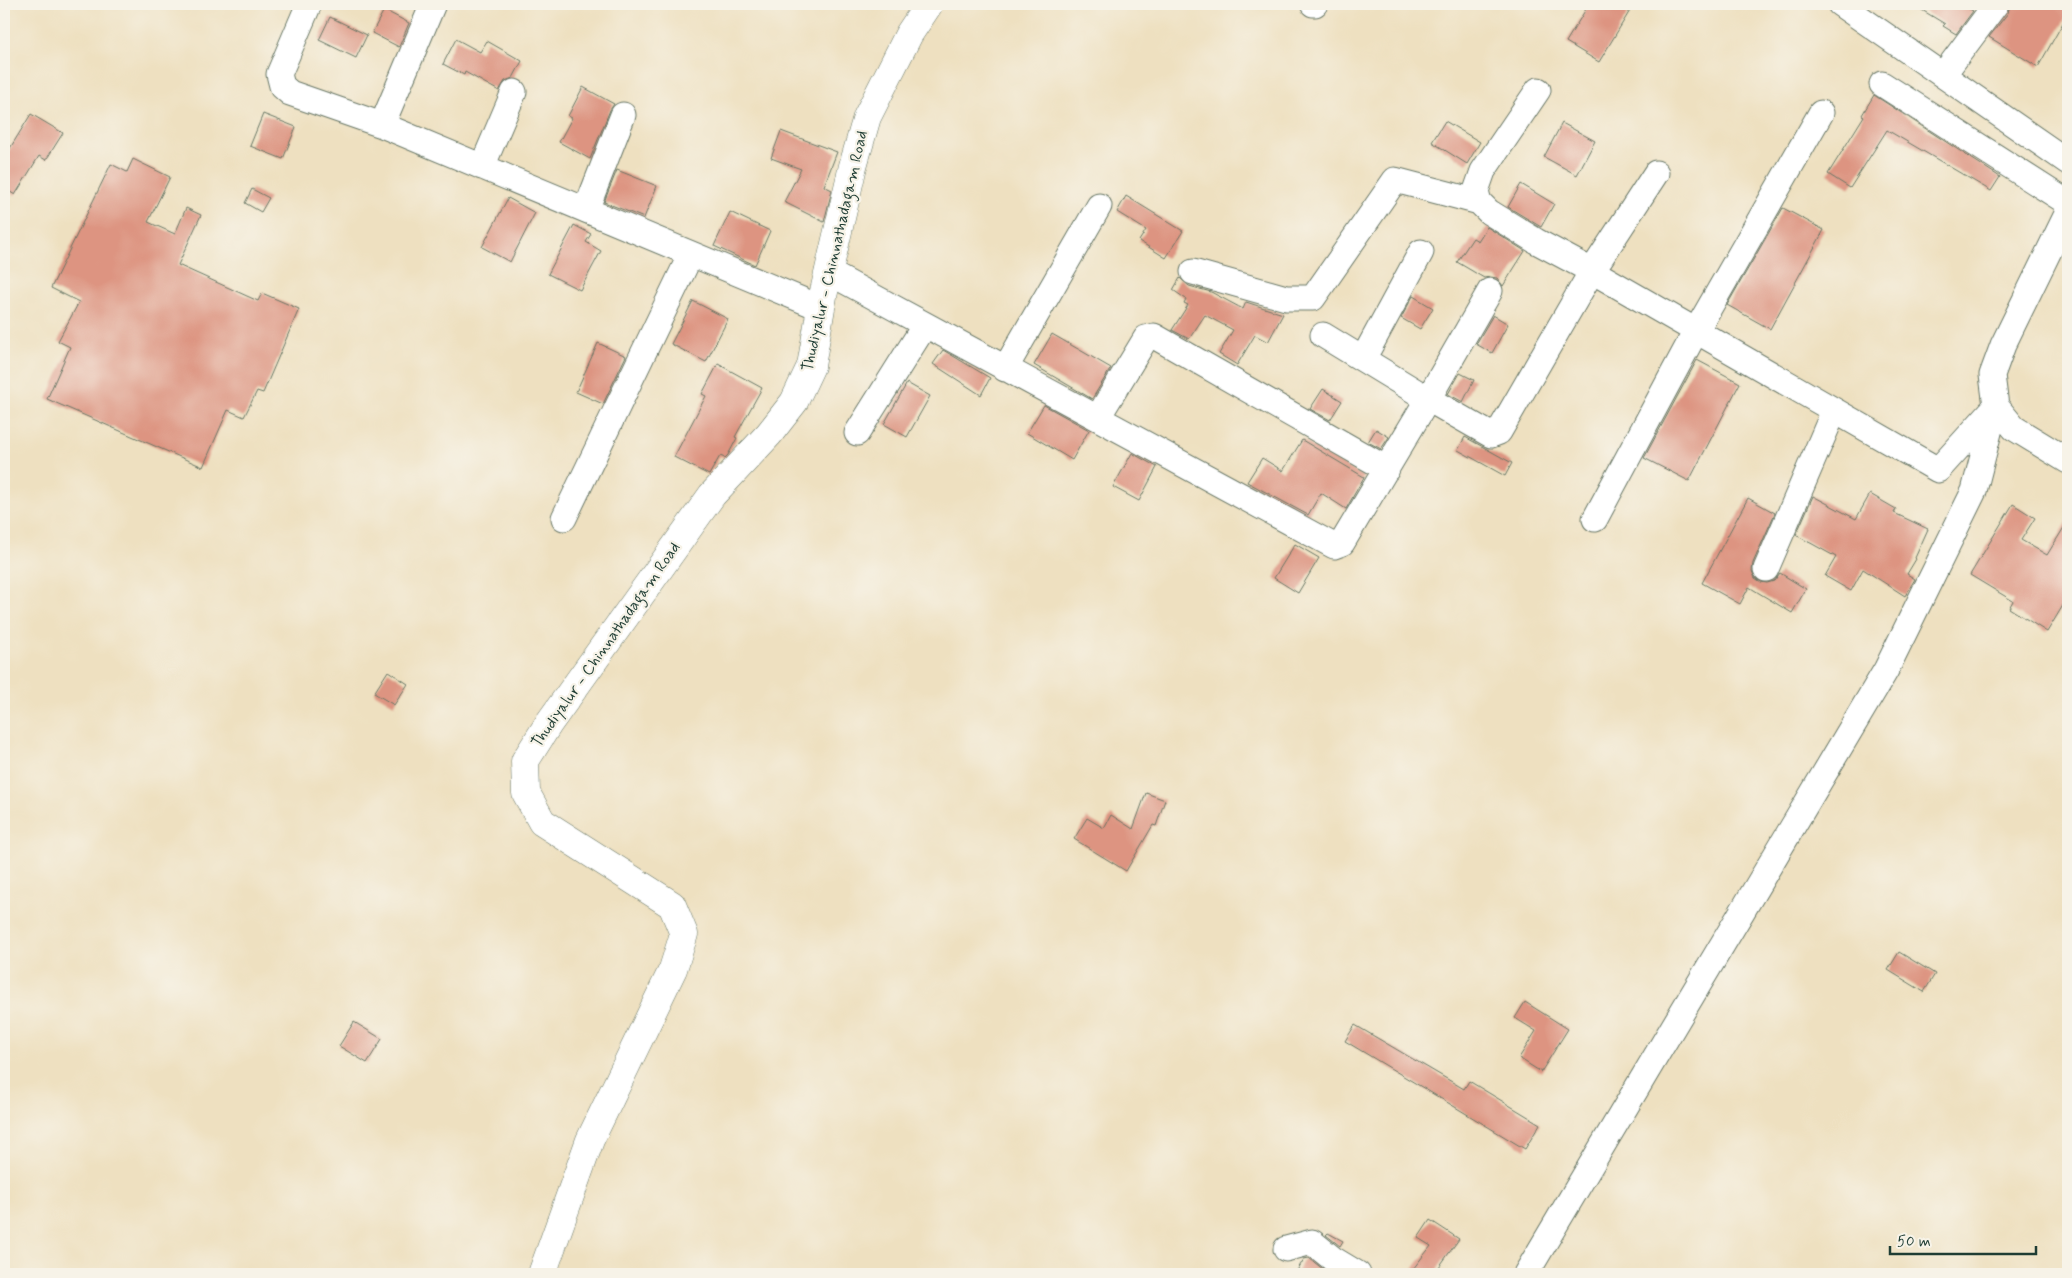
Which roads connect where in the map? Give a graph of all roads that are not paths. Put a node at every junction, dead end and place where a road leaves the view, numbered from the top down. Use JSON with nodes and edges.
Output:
{"nodes":[{"id":1,"x":309,"y":4,"type":"edge"},
{"id":2,"x":433,"y":4,"type":"edge"},
{"id":3,"x":930,"y":4,"type":"edge"},
{"id":4,"x":1840,"y":4,"type":"edge"},
{"id":5,"x":1996,"y":4,"type":"edge"},
{"id":6,"x":1943,"y":75,"type":"junction"},
{"id":7,"x":1882,"y":84,"type":"dead end"},
{"id":8,"x":1538,"y":90,"type":"dead end"},
{"id":9,"x":514,"y":92,"type":"dead end"},
{"id":10,"x":1821,"y":113,"type":"dead end"},
{"id":11,"x":624,"y":115,"type":"dead end"},
{"id":12,"x":382,"y":126,"type":"junction"},
{"id":13,"x":2068,"y":162,"type":"edge"},
{"id":14,"x":482,"y":167,"type":"junction"},
{"id":15,"x":1656,"y":174,"type":"dead end"},
{"id":16,"x":1479,"y":202,"type":"junction"},
{"id":17,"x":2068,"y":203,"type":"edge"},
{"id":18,"x":1100,"y":206,"type":"dead end"},
{"id":19,"x":586,"y":210,"type":"junction"},
{"id":20,"x":2068,"y":212,"type":"edge"},
{"id":21,"x":1421,"y":252,"type":"dead end"},
{"id":22,"x":691,"y":254,"type":"junction"},
{"id":23,"x":1592,"y":271,"type":"junction"},
{"id":24,"x":828,"y":272,"type":"junction"},
{"id":25,"x":1193,"y":272,"type":"dead end"},
{"id":26,"x":1490,"y":291,"type":"dead end"},
{"id":27,"x":821,"y":308,"type":"junction"},
{"id":28,"x":926,"y":325,"type":"junction"},
{"id":29,"x":1696,"y":331,"type":"junction"},
{"id":30,"x":1323,"y":335,"type":"dead end"},
{"id":31,"x":1363,"y":359,"type":"junction"},
{"id":32,"x":1005,"y":369,"type":"junction"},
{"id":33,"x":1428,"y":399,"type":"junction"},
{"id":34,"x":1996,"y":406,"type":"junction"},
{"id":35,"x":1834,"y":411,"type":"junction"},
{"id":36,"x":1098,"y":417,"type":"junction"},
{"id":37,"x":858,"y":433,"type":"dead end"},
{"id":38,"x":2068,"y":461,"type":"edge"},
{"id":39,"x":1387,"y":469,"type":"junction"},
{"id":40,"x":564,"y":518,"type":"dead end"},
{"id":41,"x":1595,"y":519,"type":"dead end"},
{"id":42,"x":1766,"y":569,"type":"dead end"},
{"id":43,"x":1286,"y":1249,"type":"dead end"},
{"id":44,"x":542,"y":1274,"type":"edge"},
{"id":45,"x":1358,"y":1274,"type":"edge"},
{"id":46,"x":1526,"y":1274,"type":"edge"}],
"edges":[{"from":1,"to":12,"type":"street"},
{"from":2,"to":12,"type":"street"},
{"from":3,"to":24,"type":"main road","name":"Thudiyalur - Chinnathadagam Road"},
{"from":4,"to":6,"type":"street"},
{"from":5,"to":6,"type":"street"},
{"from":6,"to":13,"type":"street"},
{"from":7,"to":17,"type":"street"},
{"from":8,"to":16,"type":"street"},
{"from":9,"to":14,"type":"street"},
{"from":10,"to":29,"type":"street"},
{"from":11,"to":19,"type":"street"},
{"from":12,"to":14,"type":"street"},
{"from":14,"to":19,"type":"street"},
{"from":15,"to":23,"type":"street"},
{"from":16,"to":23,"type":"street"},
{"from":16,"to":25,"type":"street"},
{"from":18,"to":32,"type":"street"},
{"from":19,"to":22,"type":"street"},
{"from":20,"to":34,"type":"street"},
{"from":21,"to":31,"type":"street"},
{"from":22,"to":27,"type":"street"},
{"from":22,"to":40,"type":"street"},
{"from":23,"to":29,"type":"street"},
{"from":23,"to":33,"type":"street"},
{"from":24,"to":27,"type":"main road","name":"Thudiyalur - Chinnathadagam Road"},
{"from":24,"to":28,"type":"street"},
{"from":26,"to":33,"type":"street"},
{"from":27,"to":44,"type":"main road","name":"Thudiyalur - Chinnathadagam Road"},
{"from":28,"to":32,"type":"street"},
{"from":28,"to":37,"type":"street"},
{"from":29,"to":35,"type":"street"},
{"from":29,"to":41,"type":"street"},
{"from":30,"to":31,"type":"street"},
{"from":31,"to":33,"type":"street"},
{"from":32,"to":36,"type":"street"},
{"from":33,"to":39,"type":"street"},
{"from":34,"to":35,"type":"street"},
{"from":34,"to":38,"type":"street"},
{"from":34,"to":46,"type":"street"},
{"from":35,"to":42,"type":"street"},
{"from":36,"to":39,"type":"street"},
{"from":36,"to":39,"type":"street"},
{"from":43,"to":45,"type":"street"}]}
